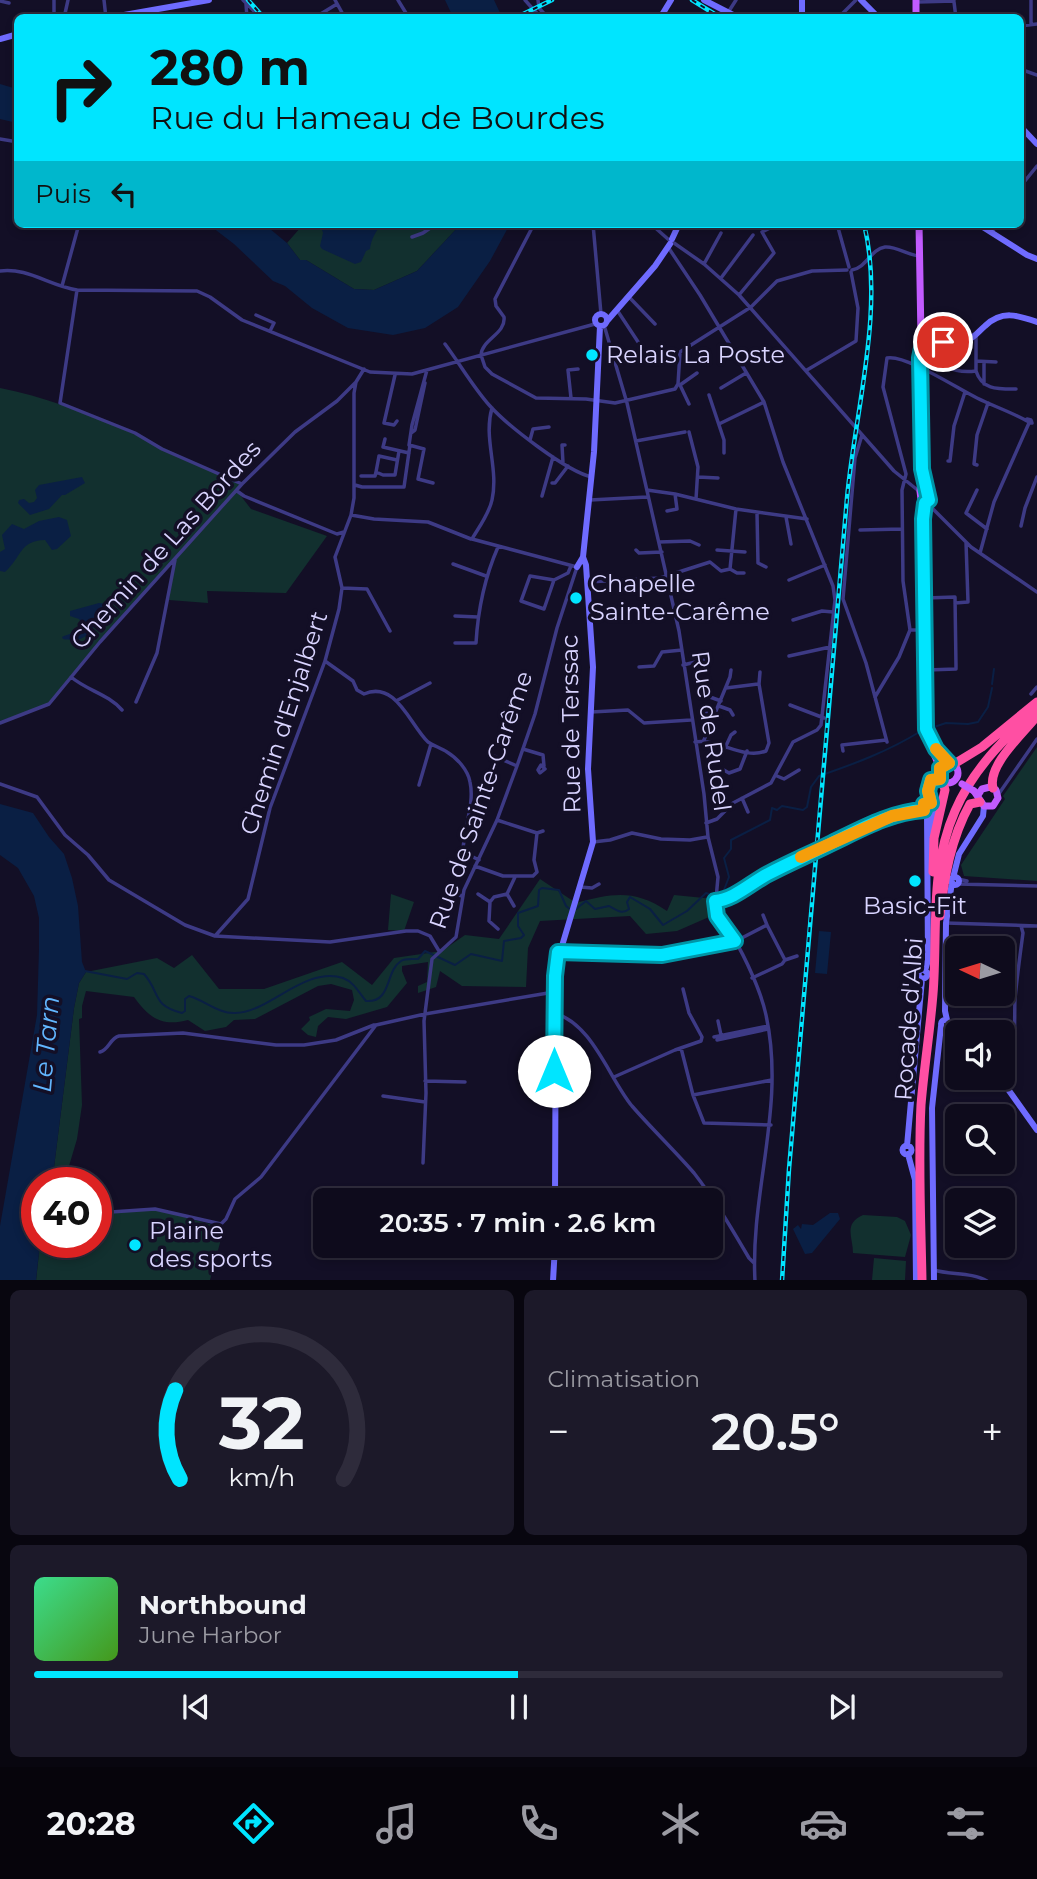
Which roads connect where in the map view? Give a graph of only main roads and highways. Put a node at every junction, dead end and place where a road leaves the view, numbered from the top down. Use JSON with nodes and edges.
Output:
{"nodes":[{"id":1,"x":919,"y":228,"type":"edge"},
{"id":2,"x":1034,"y":698,"type":"edge"},
{"id":3,"x":1037,"y":708,"type":"edge"},
{"id":4,"x":1037,"y":715,"type":"edge"},
{"id":5,"x":926,"y":729,"type":"junction"},
{"id":6,"x":951,"y":764,"type":"junction"},
{"id":7,"x":940,"y":775,"type":"junction"},
{"id":8,"x":960,"y":780,"type":"junction"},
{"id":9,"x":997,"y":791,"type":"junction"},
{"id":10,"x":981,"y":797,"type":"junction"},
{"id":11,"x":942,"y":924,"type":"junction"},
{"id":12,"x":933,"y":993,"type":"junction"},
{"id":13,"x":925,"y":1280,"type":"edge"}],
"edges":[{"from":1,"to":5,"type":"main road"},
{"from":2,"to":6,"type":"highway"},
{"from":3,"to":12,"type":"highway","name":"Rocade d'Albi"},
{"from":4,"to":9,"type":"highway"},
{"from":4,"to":11,"type":"highway","name":"Rocade d'Albi"},
{"from":5,"to":6,"type":"main road"},
{"from":5,"to":7,"type":"main road"},
{"from":6,"to":7,"type":"main road"},
{"from":6,"to":8,"type":"main road"},
{"from":7,"to":8,"type":"main road"},
{"from":7,"to":12,"type":"highway"},
{"from":8,"to":10,"type":"main road","bridge":true},
{"from":9,"to":10,"type":"main road"},
{"from":9,"to":10,"type":"main road"},
{"from":10,"to":11,"type":"highway"},
{"from":11,"to":13,"type":"highway","name":"Rocade d'Albi"},
{"from":12,"to":13,"type":"highway","name":"Rocade d'Albi"}]}
